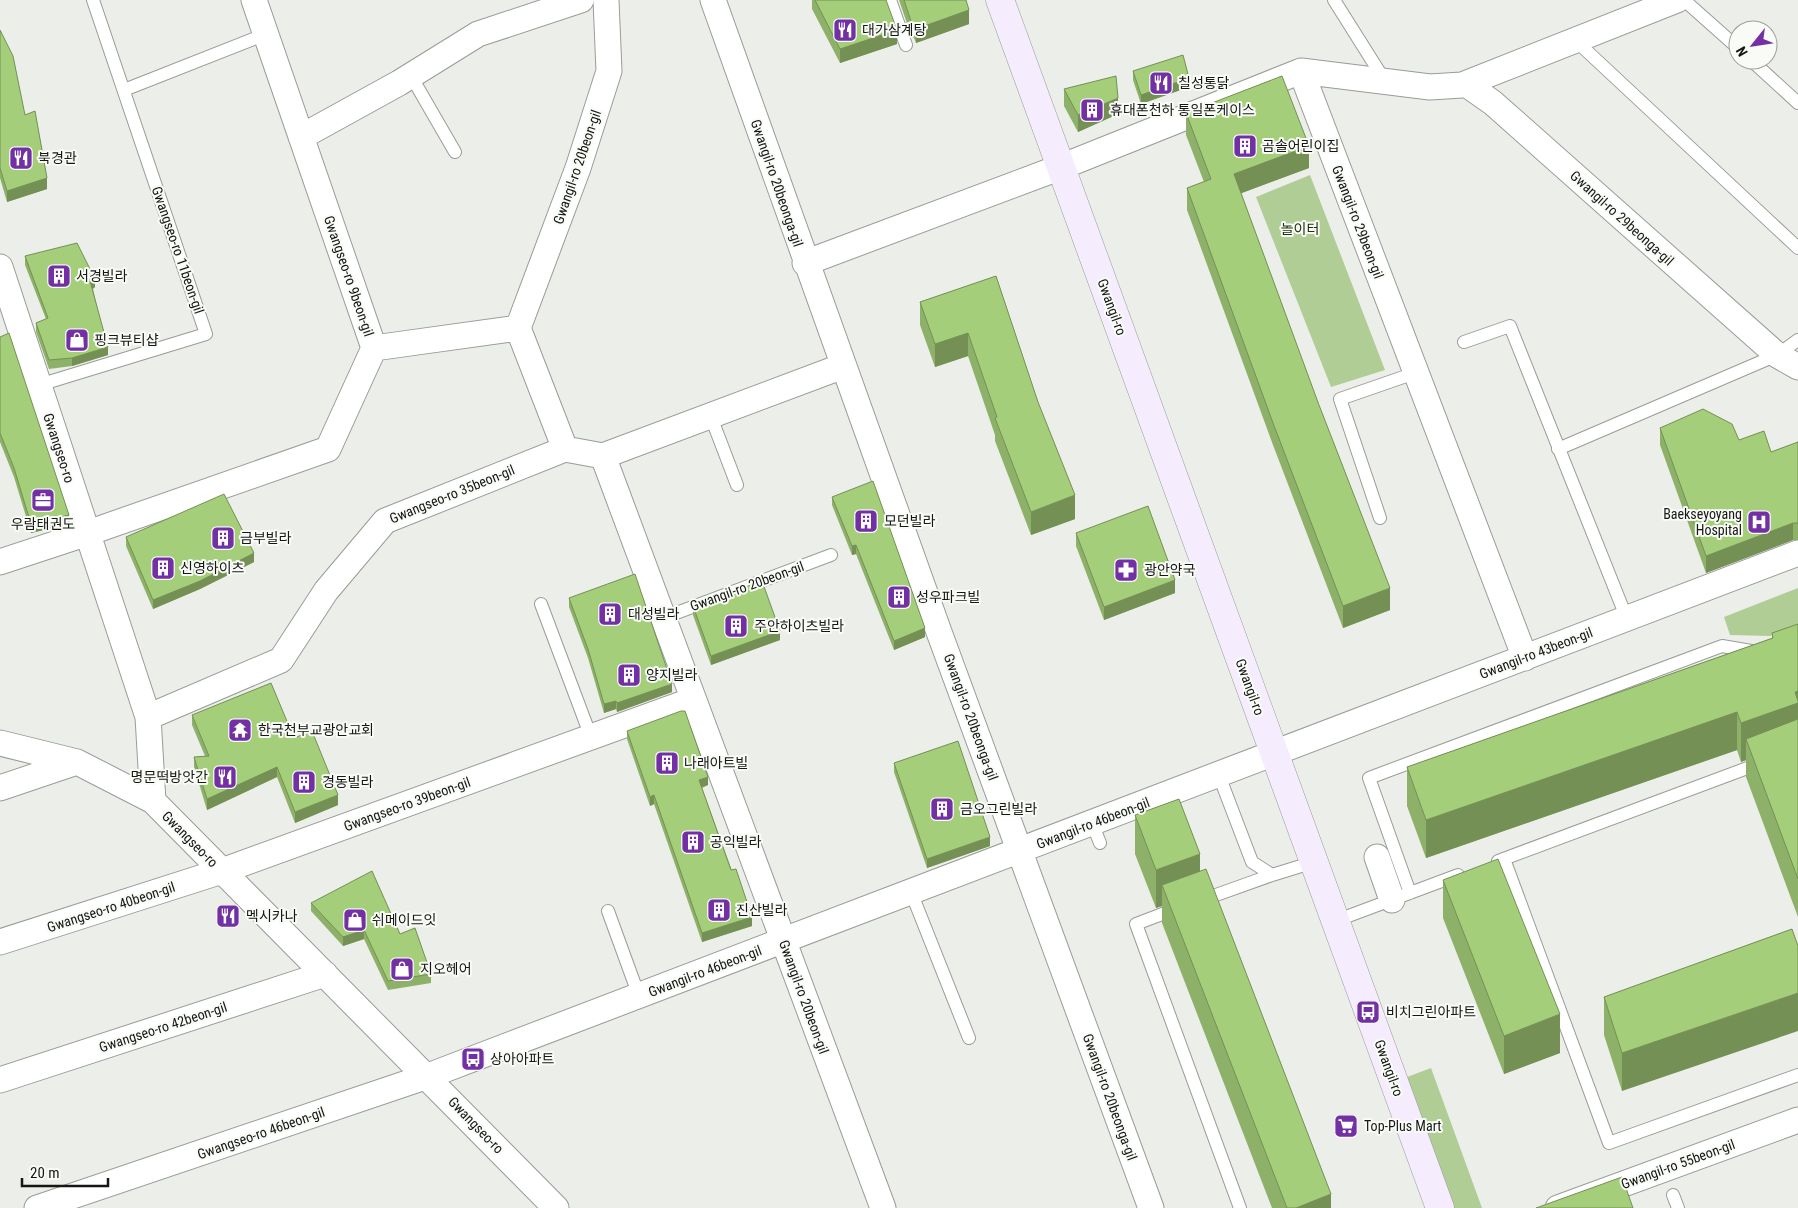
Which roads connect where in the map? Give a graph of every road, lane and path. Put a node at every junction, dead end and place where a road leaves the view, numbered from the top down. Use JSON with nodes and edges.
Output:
{"nodes":[{"id":1,"x":93,"y":0,"type":"edge"},
{"id":2,"x":254,"y":0,"type":"edge"},
{"id":3,"x":580,"y":0,"type":"edge"},
{"id":4,"x":606,"y":0,"type":"edge"},
{"id":5,"x":713,"y":0,"type":"edge"},
{"id":6,"x":890,"y":0,"type":"edge"},
{"id":7,"x":1000,"y":0,"type":"edge"},
{"id":8,"x":1334,"y":0,"type":"edge"},
{"id":9,"x":1677,"y":0,"type":"edge"},
{"id":10,"x":1684,"y":0,"type":"edge"},
{"id":11,"x":266,"y":34,"type":"junction"},
{"id":12,"x":1728,"y":39,"type":"edge"},
{"id":13,"x":1575,"y":40,"type":"junction"},
{"id":14,"x":906,"y":45,"type":"dead end"},
{"id":15,"x":1762,"y":70,"type":"edge"},
{"id":16,"x":1300,"y":71,"type":"junction"},
{"id":17,"x":411,"y":76,"type":"junction"},
{"id":18,"x":1385,"y":81,"type":"junction"},
{"id":19,"x":1466,"y":84,"type":"junction"},
{"id":20,"x":124,"y":90,"type":"junction"},
{"id":21,"x":1798,"y":103,"type":"edge"},
{"id":22,"x":301,"y":137,"type":"junction"},
{"id":23,"x":455,"y":152,"type":"dead end"},
{"id":24,"x":1061,"y":167,"type":"junction"},
{"id":25,"x":1798,"y":248,"type":"edge"},
{"id":26,"x":805,"y":262,"type":"junction"},
{"id":27,"x":0,"y":267,"type":"edge"},
{"id":28,"x":518,"y":328,"type":"junction"},
{"id":29,"x":1798,"y":340,"type":"edge"},
{"id":30,"x":1464,"y":342,"type":"dead end"},
{"id":31,"x":374,"y":348,"type":"junction"},
{"id":32,"x":1787,"y":361,"type":"edge"},
{"id":33,"x":843,"y":366,"type":"junction"},
{"id":34,"x":1416,"y":373,"type":"junction"},
{"id":35,"x":38,"y":385,"type":"junction"},
{"id":36,"x":711,"y":417,"type":"junction"},
{"id":37,"x":565,"y":448,"type":"junction"},
{"id":38,"x":1558,"y":449,"type":"junction"},
{"id":39,"x":603,"y":456,"type":"junction"},
{"id":40,"x":737,"y":485,"type":"dead end"},
{"id":41,"x":1380,"y":518,"type":"dead end"},
{"id":42,"x":88,"y":534,"type":"junction"},
{"id":43,"x":1798,"y":553,"type":"edge"},
{"id":44,"x":831,"y":555,"type":"dead end"},
{"id":45,"x":0,"y":562,"type":"edge"},
{"id":46,"x":541,"y":604,"type":"dead end"},
{"id":47,"x":663,"y":618,"type":"junction"},
{"id":48,"x":1626,"y":619,"type":"junction"},
{"id":49,"x":1767,"y":653,"type":"edge"},
{"id":50,"x":1525,"y":658,"type":"junction"},
{"id":51,"x":693,"y":700,"type":"junction"},
{"id":52,"x":148,"y":717,"type":"junction"},
{"id":53,"x":592,"y":737,"type":"junction"},
{"id":54,"x":0,"y":743,"type":"edge"},
{"id":55,"x":1274,"y":753,"type":"junction"},
{"id":56,"x":1770,"y":760,"type":"edge"},
{"id":57,"x":77,"y":762,"type":"junction"},
{"id":58,"x":1223,"y":786,"type":"dead end"},
{"id":59,"x":0,"y":788,"type":"edge"},
{"id":60,"x":153,"y":801,"type":"junction"},
{"id":61,"x":1020,"y":850,"type":"junction"},
{"id":62,"x":1377,"y":857,"type":"dead end"},
{"id":63,"x":1504,"y":858,"type":"junction"},
{"id":64,"x":1314,"y":862,"type":"junction"},
{"id":65,"x":1487,"y":865,"type":"edge"},
{"id":66,"x":222,"y":871,"type":"junction"},
{"id":67,"x":1470,"y":871,"type":"edge"},
{"id":68,"x":1272,"y":875,"type":"junction"},
{"id":69,"x":911,"y":892,"type":"junction"},
{"id":70,"x":1401,"y":896,"type":"junction"},
{"id":71,"x":608,"y":911,"type":"dead end"},
{"id":72,"x":1335,"y":921,"type":"junction"},
{"id":73,"x":783,"y":941,"type":"junction"},
{"id":74,"x":0,"y":942,"type":"edge"},
{"id":75,"x":325,"y":974,"type":"junction"},
{"id":76,"x":639,"y":996,"type":"junction"},
{"id":77,"x":970,"y":1038,"type":"dead end"},
{"id":78,"x":1798,"y":1075,"type":"edge"},
{"id":79,"x":428,"y":1076,"type":"junction"},
{"id":80,"x":0,"y":1080,"type":"edge"},
{"id":81,"x":1798,"y":1120,"type":"edge"},
{"id":82,"x":1673,"y":1195,"type":"dead end"},
{"id":83,"x":549,"y":1207,"type":"edge"},
{"id":84,"x":37,"y":1208,"type":"edge"},
{"id":85,"x":883,"y":1208,"type":"edge"},
{"id":86,"x":1151,"y":1208,"type":"edge"},
{"id":87,"x":1240,"y":1208,"type":"edge"},
{"id":88,"x":1440,"y":1208,"type":"edge"},
{"id":89,"x":1558,"y":1208,"type":"edge"},
{"id":90,"x":1678,"y":1208,"type":"edge"}],
"edges":[{"from":1,"to":20,"type":"lane","name":"Gwangseo-ro 11beon-gil"},
{"from":2,"to":11,"type":"street","name":"Gwangseo-ro 9beon-gil"},
{"from":3,"to":17,"type":"street"},
{"from":4,"to":28,"type":"street","name":"Gwangil-ro 20beon-gil"},
{"from":5,"to":26,"type":"street","name":"Gwangil-ro 20beonga-gil"},
{"from":6,"to":14,"type":"lane"},
{"from":7,"to":24,"type":"street","name":"Gwangil-ro"},
{"from":8,"to":18,"type":"lane"},
{"from":9,"to":13,"type":"street"},
{"from":10,"to":12,"type":"lane"},
{"from":11,"to":20,"type":"lane"},
{"from":11,"to":22,"type":"street","name":"Gwangseo-ro 9beon-gil"},
{"from":13,"to":19,"type":"street"},
{"from":13,"to":25,"type":"lane"},
{"from":15,"to":21,"type":"lane"},
{"from":16,"to":18,"type":"street"},
{"from":16,"to":24,"type":"street"},
{"from":16,"to":34,"type":"street","name":"Gwangil-ro 29beon-gil"},
{"from":17,"to":22,"type":"street"},
{"from":17,"to":23,"type":"lane"},
{"from":18,"to":19,"type":"street"},
{"from":19,"to":32,"type":"street","name":"Gwangil-ro 29beonga-gil"},
{"from":20,"to":35,"type":"lane","name":"Gwangseo-ro 11beon-gil"},
{"from":22,"to":31,"type":"street","name":"Gwangseo-ro 9beon-gil"},
{"from":24,"to":26,"type":"street"},
{"from":24,"to":55,"type":"street","name":"Gwangil-ro"},
{"from":26,"to":33,"type":"street","name":"Gwangil-ro 20beonga-gil"},
{"from":27,"to":35,"type":"street","name":"Gwangseo-ro"},
{"from":28,"to":31,"type":"street"},
{"from":28,"to":37,"type":"street"},
{"from":29,"to":32,"type":"lane"},
{"from":30,"to":38,"type":"lane"},
{"from":31,"to":42,"type":"street","name":"Gwangseo-ro 9beon-gil"},
{"from":32,"to":38,"type":"lane"},
{"from":33,"to":36,"type":"street"},
{"from":33,"to":61,"type":"street","name":"Gwangil-ro 20beonga-gil"},
{"from":34,"to":41,"type":"lane"},
{"from":34,"to":50,"type":"street","name":"Gwangil-ro 29beon-gil"},
{"from":35,"to":42,"type":"street","name":"Gwangseo-ro"},
{"from":36,"to":39,"type":"street"},
{"from":36,"to":40,"type":"lane"},
{"from":37,"to":39,"type":"street"},
{"from":37,"to":52,"type":"street","name":"Gwangseo-ro 35beon-gil"},
{"from":38,"to":48,"type":"lane"},
{"from":39,"to":47,"type":"street","name":"Gwangil-ro 20beon-gil"},
{"from":42,"to":45,"type":"street","name":"Gwangseo-ro 9beon-gil"},
{"from":42,"to":52,"type":"street","name":"Gwangseo-ro"},
{"from":43,"to":48,"type":"street","name":"Gwangil-ro 43beon-gil"},
{"from":44,"to":47,"type":"lane","name":"Gwangil-ro 20beon-gil"},
{"from":46,"to":53,"type":"lane"},
{"from":47,"to":51,"type":"street","name":"Gwangil-ro 20beon-gil"},
{"from":48,"to":50,"type":"street","name":"Gwangil-ro 43beon-gil"},
{"from":49,"to":70,"type":"lane"},
{"from":50,"to":55,"type":"street","name":"Gwangil-ro 43beon-gil"},
{"from":51,"to":53,"type":"street","name":"Gwangseo-ro 39beon-gil"},
{"from":51,"to":73,"type":"street","name":"Gwangil-ro 20beon-gil"},
{"from":52,"to":60,"type":"street","name":"Gwangseo-ro"},
{"from":53,"to":66,"type":"street","name":"Gwangseo-ro 39beon-gil"},
{"from":54,"to":57,"type":"street"},
{"from":55,"to":61,"type":"street","name":"Gwangil-ro 46beon-gil"},
{"from":55,"to":64,"type":"street","name":"Gwangil-ro"},
{"from":56,"to":63,"type":"lane"},
{"from":57,"to":59,"type":"street"},
{"from":57,"to":60,"type":"street"},
{"from":58,"to":68,"type":"lane"},
{"from":60,"to":66,"type":"street","name":"Gwangseo-ro"},
{"from":61,"to":69,"type":"street","name":"Gwangil-ro 46beon-gil"},
{"from":61,"to":86,"type":"street","name":"Gwangil-ro 20beonga-gil"},
{"from":62,"to":70,"type":"street"},
{"from":63,"to":65,"type":"lane"},
{"from":63,"to":78,"type":"lane"},
{"from":64,"to":68,"type":"lane"},
{"from":64,"to":72,"type":"street","name":"Gwangil-ro"},
{"from":66,"to":74,"type":"street","name":"Gwangseo-ro 40beon-gil"},
{"from":66,"to":75,"type":"street","name":"Gwangseo-ro"},
{"from":67,"to":70,"type":"lane"},
{"from":68,"to":87,"type":"lane"},
{"from":69,"to":73,"type":"street","name":"Gwangil-ro 46beon-gil"},
{"from":69,"to":77,"type":"lane"},
{"from":70,"to":72,"type":"lane"},
{"from":71,"to":76,"type":"lane","name":"Gwangil-ro 46beon-gil"},
{"from":72,"to":88,"type":"street","name":"Gwangil-ro"},
{"from":73,"to":76,"type":"street","name":"Gwangil-ro 46beon-gil"},
{"from":73,"to":85,"type":"street","name":"Gwangil-ro 20beon-gil"},
{"from":75,"to":79,"type":"street","name":"Gwangseo-ro"},
{"from":75,"to":80,"type":"street","name":"Gwangseo-ro 42beon-gil"},
{"from":76,"to":79,"type":"street","name":"Gwangil-ro 46beon-gil"},
{"from":79,"to":83,"type":"street","name":"Gwangseo-ro"},
{"from":79,"to":84,"type":"street","name":"Gwangseo-ro 46beon-gil"},
{"from":81,"to":89,"type":"street","name":"Gwangil-ro 55beon-gil"},
{"from":82,"to":90,"type":"lane"}]}
